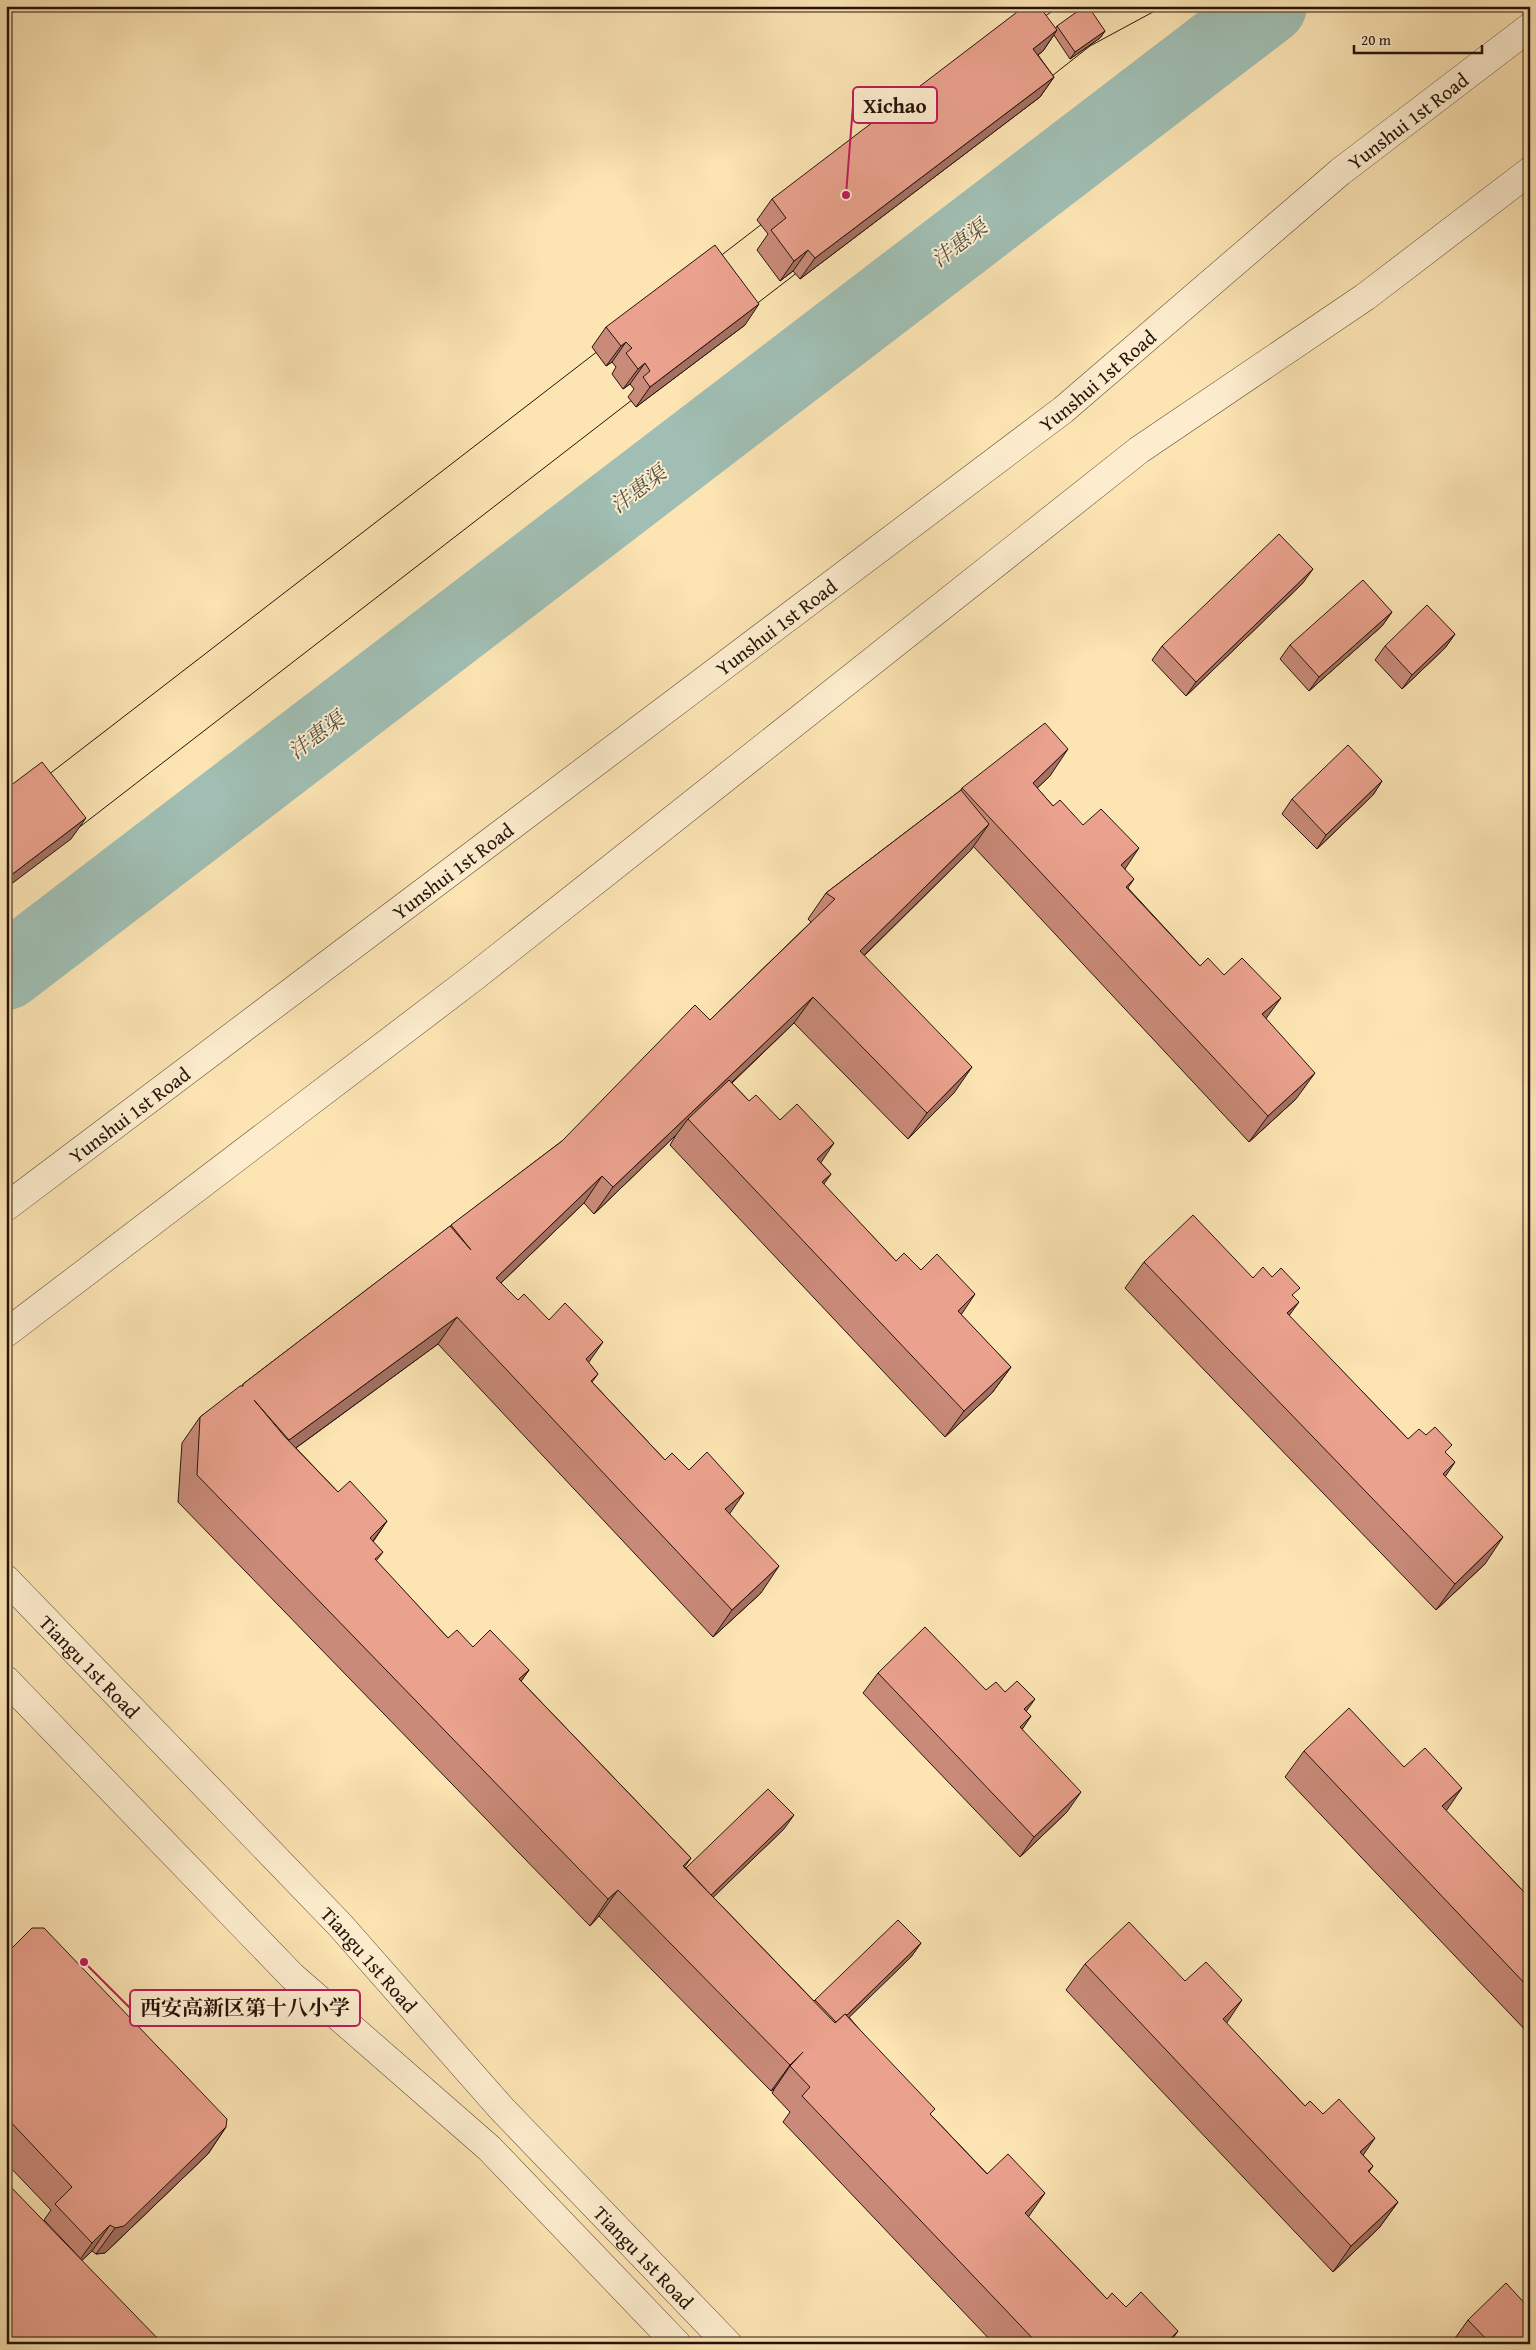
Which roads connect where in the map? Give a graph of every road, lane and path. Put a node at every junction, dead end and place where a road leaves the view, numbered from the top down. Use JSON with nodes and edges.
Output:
{"nodes":[{"id":1,"x":1530,"y":27,"type":"edge"},
{"id":2,"x":1530,"y":171,"type":"edge"},
{"id":3,"x":6,"y":1207,"type":"edge"},
{"id":4,"x":6,"y":1333,"type":"edge"},
{"id":5,"x":6,"y":1579,"type":"edge"},
{"id":6,"x":6,"y":1680,"type":"edge"},
{"id":7,"x":677,"y":2344,"type":"edge"},
{"id":8,"x":728,"y":2344,"type":"edge"}],
"edges":[{"from":1,"to":3,"type":"street","name":"Yunshui 1st Road"},
{"from":2,"to":4,"type":"street"},
{"from":5,"to":8,"type":"street","name":"Tiangu 1st Road"},
{"from":6,"to":7,"type":"street","name":"Tiangu 1st Road"}]}
